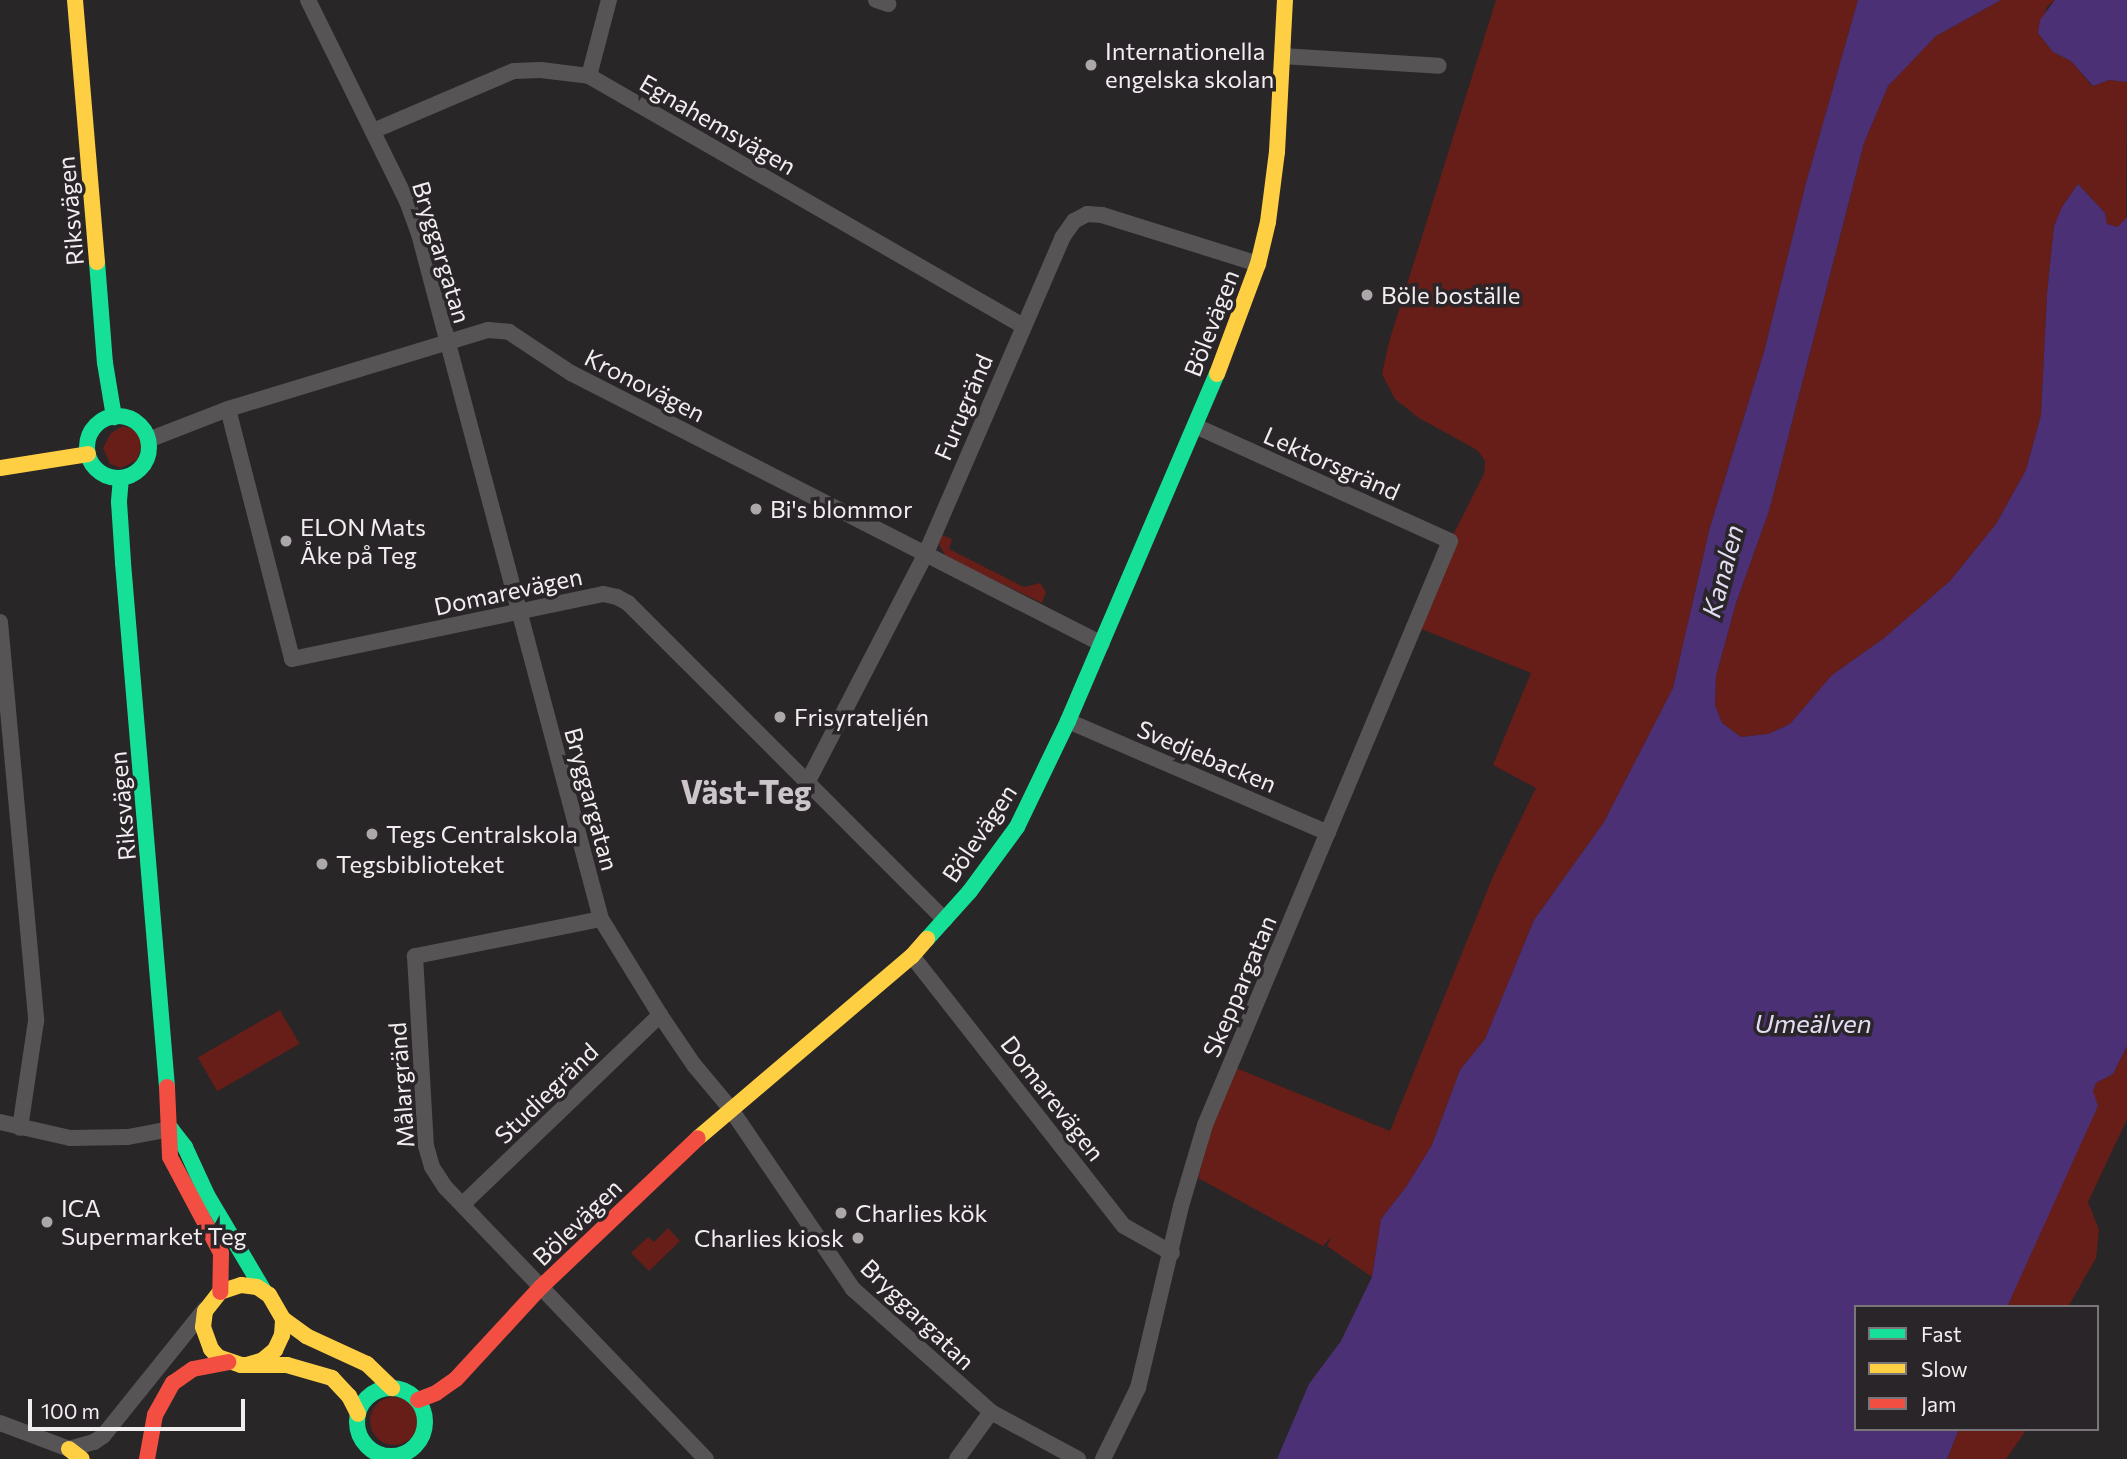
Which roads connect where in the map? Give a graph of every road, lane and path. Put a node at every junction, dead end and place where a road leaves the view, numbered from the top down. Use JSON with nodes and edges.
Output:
{"nodes":[{"id":1,"x":75,"y":0,"type":"edge"},
{"id":2,"x":308,"y":0,"type":"edge"},
{"id":3,"x":609,"y":0,"type":"edge"},
{"id":4,"x":1285,"y":0,"type":"edge"},
{"id":5,"x":1282,"y":56,"type":"junction"},
{"id":6,"x":1439,"y":66,"type":"dead end"},
{"id":7,"x":589,"y":76,"type":"junction"},
{"id":8,"x":373,"y":131,"type":"junction"},
{"id":9,"x":1258,"y":264,"type":"junction"},
{"id":10,"x":1023,"y":326,"type":"junction"},
{"id":11,"x":446,"y":343,"type":"junction"},
{"id":12,"x":228,"y":409,"type":"junction"},
{"id":13,"x":114,"y":417,"type":"junction"},
{"id":14,"x":1195,"y":426,"type":"junction"},
{"id":15,"x":148,"y":440,"type":"junction"},
{"id":16,"x":88,"y":454,"type":"junction"},
{"id":17,"x":0,"y":468,"type":"edge"},
{"id":18,"x":121,"y":478,"type":"junction"},
{"id":19,"x":1450,"y":541,"type":"joint"},
{"id":20,"x":926,"y":553,"type":"junction"},
{"id":21,"x":518,"y":613,"type":"junction"},
{"id":22,"x":0,"y":622,"type":"edge"},
{"id":23,"x":1102,"y":644,"type":"junction"},
{"id":24,"x":1068,"y":721,"type":"junction"},
{"id":25,"x":807,"y":783,"type":"junction"},
{"id":26,"x":1328,"y":833,"type":"junction"},
{"id":27,"x":601,"y":919,"type":"junction"},
{"id":28,"x":945,"y":920,"type":"junction"},
{"id":29,"x":912,"y":956,"type":"junction"},
{"id":30,"x":660,"y":1015,"type":"junction"},
{"id":31,"x":730,"y":1108,"type":"junction"},
{"id":32,"x":0,"y":1122,"type":"edge"},
{"id":33,"x":20,"y":1128,"type":"junction"},
{"id":34,"x":171,"y":1129,"type":"junction"},
{"id":35,"x":464,"y":1203,"type":"junction"},
{"id":36,"x":1171,"y":1253,"type":"junction"},
{"id":37,"x":541,"y":1287,"type":"junction"},
{"id":38,"x":264,"y":1290,"type":"junction"},
{"id":39,"x":214,"y":1298,"type":"junction"},
{"id":40,"x":283,"y":1319,"type":"junction"},
{"id":41,"x":228,"y":1362,"type":"junction"},
{"id":42,"x":247,"y":1365,"type":"junction"},
{"id":43,"x":392,"y":1388,"type":"junction"},
{"id":44,"x":418,"y":1400,"type":"junction"},
{"id":45,"x":990,"y":1412,"type":"junction"},
{"id":46,"x":358,"y":1414,"type":"junction"},
{"id":47,"x":0,"y":1423,"type":"edge"},
{"id":48,"x":359,"y":1436,"type":"junction"},
{"id":49,"x":69,"y":1449,"type":"junction"},
{"id":50,"x":387,"y":1458,"type":"edge"},
{"id":51,"x":82,"y":1459,"type":"edge"},
{"id":52,"x":147,"y":1459,"type":"edge"},
{"id":53,"x":356,"y":1459,"type":"edge"},
{"id":54,"x":706,"y":1459,"type":"edge"},
{"id":55,"x":957,"y":1459,"type":"edge"},
{"id":56,"x":1078,"y":1459,"type":"edge"},
{"id":57,"x":1102,"y":1459,"type":"edge"}],
"edges":[{"from":1,"to":13,"type":"street","name":"Riksvägen"},
{"from":2,"to":8,"type":"street","name":"Bryggargatan"},
{"from":3,"to":7,"type":"street"},
{"from":4,"to":5,"type":"street","name":"Bölevägen"},
{"from":5,"to":6,"type":"street"},
{"from":5,"to":9,"type":"street","name":"Bölevägen"},
{"from":7,"to":8,"type":"street","name":"Egnahemsvägen"},
{"from":7,"to":10,"type":"street","name":"Egnahemsvägen"},
{"from":8,"to":11,"type":"street","name":"Bryggargatan"},
{"from":9,"to":10,"type":"street","name":"Furugränd"},
{"from":9,"to":14,"type":"street","name":"Bölevägen"},
{"from":10,"to":20,"type":"street","name":"Furugränd"},
{"from":11,"to":12,"type":"street","name":"Kronovägen"},
{"from":11,"to":20,"type":"street","name":"Kronovägen"},
{"from":11,"to":21,"type":"street","name":"Bryggargatan"},
{"from":12,"to":15,"type":"street","name":"Kronovägen"},
{"from":12,"to":21,"type":"street","name":"Domarevägen"},
{"from":13,"to":15,"type":"street"},
{"from":13,"to":16,"type":"street"},
{"from":14,"to":19,"type":"street","name":"Lektorsgränd"},
{"from":14,"to":23,"type":"street","name":"Bölevägen"},
{"from":15,"to":18,"type":"street"},
{"from":16,"to":17,"type":"street"},
{"from":16,"to":18,"type":"street"},
{"from":18,"to":34,"type":"street","name":"Riksvägen"},
{"from":19,"to":26,"type":"street","name":"Skeppargatan"},
{"from":20,"to":23,"type":"street","name":"Kronovägen"},
{"from":20,"to":25,"type":"street","name":"Furugränd"},
{"from":21,"to":25,"type":"street","name":"Domarevägen"},
{"from":21,"to":27,"type":"street","name":"Bryggargatan"},
{"from":22,"to":33,"type":"street"},
{"from":23,"to":24,"type":"street","name":"Bölevägen"},
{"from":24,"to":26,"type":"street","name":"Svedjebacken"},
{"from":24,"to":28,"type":"street","name":"Bölevägen"},
{"from":25,"to":28,"type":"street","name":"Domarevägen"},
{"from":26,"to":36,"type":"street","name":"Skeppargatan"},
{"from":27,"to":30,"type":"street","name":"Bryggargatan"},
{"from":27,"to":35,"type":"street","name":"Målargränd"},
{"from":28,"to":29,"type":"street","name":"Bölevägen"},
{"from":29,"to":31,"type":"street","name":"Bölevägen"},
{"from":29,"to":36,"type":"street","name":"Domarevägen"},
{"from":30,"to":31,"type":"street","name":"Bryggargatan"},
{"from":30,"to":35,"type":"street","name":"Studiegränd"},
{"from":31,"to":37,"type":"street","name":"Bölevägen"},
{"from":31,"to":45,"type":"street","name":"Bryggargatan"},
{"from":32,"to":33,"type":"street"},
{"from":33,"to":34,"type":"street"},
{"from":34,"to":38,"type":"street","name":"Riksvägen"},
{"from":34,"to":39,"type":"street","name":"Riksvägen"},
{"from":35,"to":37,"type":"street","name":"Målargränd"},
{"from":36,"to":57,"type":"street","name":"Skeppargatan"},
{"from":37,"to":44,"type":"street","name":"Bölevägen"},
{"from":37,"to":54,"type":"street","name":"Målargränd"},
{"from":38,"to":39,"type":"street"},
{"from":38,"to":40,"type":"street","name":"Riksvägen"},
{"from":39,"to":41,"type":"street","name":"Riksvägen"},
{"from":39,"to":49,"type":"street"},
{"from":40,"to":42,"type":"street"},
{"from":40,"to":43,"type":"street","name":"Riksvägen"},
{"from":41,"to":42,"type":"street"},
{"from":41,"to":52,"type":"street"},
{"from":42,"to":46,"type":"street"},
{"from":43,"to":44,"type":"street"},
{"from":43,"to":46,"type":"street"},
{"from":44,"to":50,"type":"street"},
{"from":45,"to":55,"type":"street"},
{"from":45,"to":56,"type":"street","name":"Bryggargatan"},
{"from":46,"to":48,"type":"street"},
{"from":47,"to":49,"type":"street"},
{"from":48,"to":50,"type":"street"},
{"from":48,"to":53,"type":"street"},
{"from":49,"to":51,"type":"street"}]}
